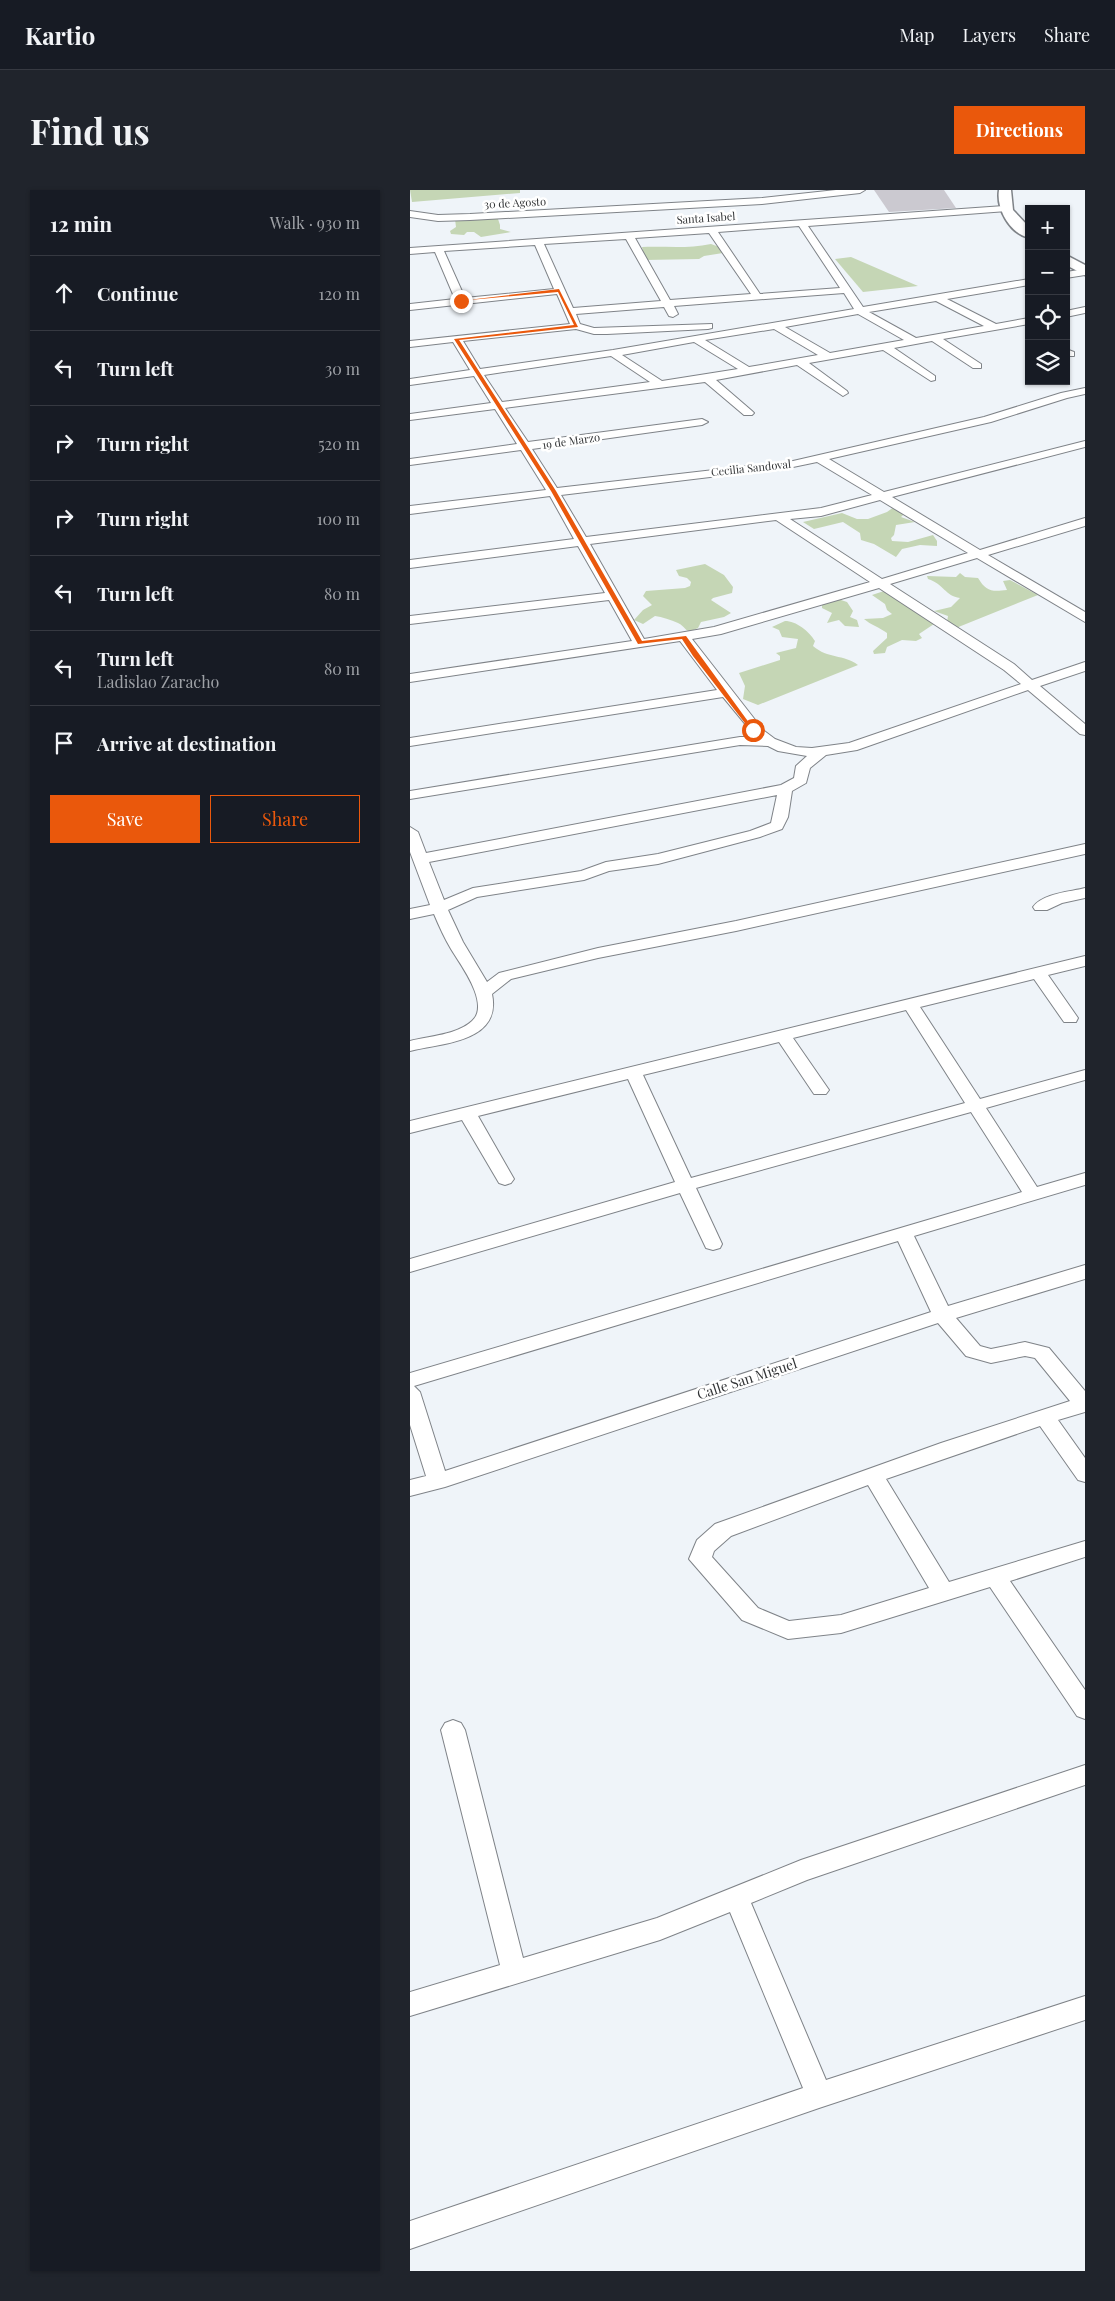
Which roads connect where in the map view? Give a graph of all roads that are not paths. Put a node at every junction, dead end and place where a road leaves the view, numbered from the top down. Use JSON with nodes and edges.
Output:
{"nodes":[{"id":1,"x":860,"y":190,"type":"edge"},
{"id":2,"x":1005,"y":190,"type":"edge"},
{"id":3,"x":1004,"y":209,"type":"junction"},
{"id":4,"x":772,"y":212,"type":"junction"},
{"id":5,"x":410,"y":214,"type":"edge"},
{"id":6,"x":801,"y":222,"type":"junction"},
{"id":7,"x":711,"y":229,"type":"junction"},
{"id":8,"x":1025,"y":230,"type":"edge"},
{"id":9,"x":629,"y":235,"type":"junction"},
{"id":10,"x":538,"y":240,"type":"junction"},
{"id":11,"x":438,"y":248,"type":"junction"},
{"id":12,"x":410,"y":251,"type":"edge"},
{"id":13,"x":1070,"y":262,"type":"edge"},
{"id":14,"x":1085,"y":271,"type":"edge"},
{"id":15,"x":1070,"y":274,"type":"edge"},
{"id":16,"x":1025,"y":283,"type":"edge"},
{"id":17,"x":559,"y":290,"type":"junction"},
{"id":18,"x":848,"y":290,"type":"junction"},
{"id":19,"x":757,"y":296,"type":"junction"},
{"id":20,"x":938,"y":298,"type":"junction"},
{"id":21,"x":461,"y":301,"type":"junction"},
{"id":22,"x":669,"y":304,"type":"junction"},
{"id":23,"x":410,"y":307,"type":"edge"},
{"id":24,"x":1085,"y":310,"type":"edge"},
{"id":25,"x":570,"y":311,"type":"junction"},
{"id":26,"x":861,"y":312,"type":"junction"},
{"id":27,"x":1070,"y":313,"type":"edge"},
{"id":28,"x":1023,"y":322,"type":"edge"},
{"id":29,"x":775,"y":325,"type":"junction"},
{"id":30,"x":576,"y":326,"type":"junction"},
{"id":31,"x":678,"y":327,"type":"junction"},
{"id":32,"x":994,"y":327,"type":"junction"},
{"id":33,"x":710,"y":331,"type":"junction"},
{"id":34,"x":694,"y":338,"type":"junction"},
{"id":35,"x":934,"y":338,"type":"junction"},
{"id":36,"x":456,"y":339,"type":"junction"},
{"id":37,"x":916,"y":342,"type":"junction"},
{"id":38,"x":410,"y":344,"type":"edge"},
{"id":39,"x":886,"y":347,"type":"junction"},
{"id":40,"x":613,"y":353,"type":"junction"},
{"id":41,"x":829,"y":357,"type":"junction"},
{"id":42,"x":800,"y":362,"type":"junction"},
{"id":43,"x":977,"y":366,"type":"dead end"},
{"id":44,"x":748,"y":371,"type":"junction"},
{"id":45,"x":477,"y":374,"type":"junction"},
{"id":46,"x":707,"y":378,"type":"junction"},
{"id":47,"x":931,"y":378,"type":"dead end"},
{"id":48,"x":410,"y":382,"type":"edge"},
{"id":49,"x":661,"y":385,"type":"junction"},
{"id":50,"x":1085,"y":391,"type":"edge"},
{"id":51,"x":843,"y":393,"type":"dead end"},
{"id":52,"x":500,"y":407,"type":"junction"},
{"id":53,"x":748,"y":413,"type":"dead end"},
{"id":54,"x":410,"y":417,"type":"edge"},
{"id":55,"x":702,"y":422,"type":"dead end"},
{"id":56,"x":1085,"y":444,"type":"edge"},
{"id":57,"x":526,"y":447,"type":"junction"},
{"id":58,"x":818,"y":458,"type":"junction"},
{"id":59,"x":410,"y":462,"type":"edge"},
{"id":60,"x":553,"y":491,"type":"junction"},
{"id":61,"x":882,"y":497,"type":"junction"},
{"id":62,"x":410,"y":510,"type":"edge"},
{"id":63,"x":779,"y":517,"type":"junction"},
{"id":64,"x":1085,"y":522,"type":"edge"},
{"id":65,"x":583,"y":541,"type":"junction"},
{"id":66,"x":976,"y":553,"type":"junction"},
{"id":67,"x":410,"y":564,"type":"edge"},
{"id":68,"x":879,"y":582,"type":"junction"},
{"id":69,"x":614,"y":596,"type":"junction"},
{"id":70,"x":1085,"y":618,"type":"edge"},
{"id":71,"x":410,"y":620,"type":"edge"},
{"id":72,"x":684,"y":637,"type":"junction"},
{"id":73,"x":640,"y":643,"type":"junction"},
{"id":74,"x":1085,"y":666,"type":"edge"},
{"id":75,"x":410,"y":678,"type":"edge"},
{"id":76,"x":1030,"y":684,"type":"junction"},
{"id":77,"x":725,"y":693,"type":"junction"},
{"id":78,"x":1085,"y":730,"type":"edge"},
{"id":79,"x":410,"y":742,"type":"edge"},
{"id":80,"x":767,"y":742,"type":"junction"},
{"id":81,"x":820,"y":753,"type":"junction"},
{"id":82,"x":785,"y":789,"type":"junction"},
{"id":83,"x":410,"y":795,"type":"edge"},
{"id":84,"x":410,"y":832,"type":"edge"},
{"id":85,"x":1085,"y":848,"type":"edge"},
{"id":86,"x":420,"y":859,"type":"junction"},
{"id":87,"x":1085,"y":893,"type":"edge"},
{"id":88,"x":1041,"y":907,"type":"dead end"},
{"id":89,"x":439,"y":908,"type":"junction"},
{"id":90,"x":410,"y":914,"type":"edge"},
{"id":91,"x":1085,"y":961,"type":"edge"},
{"id":92,"x":472,"y":966,"type":"junction"},
{"id":93,"x":1038,"y":973,"type":"junction"},
{"id":94,"x":505,"y":976,"type":"junction"},
{"id":95,"x":483,"y":993,"type":"junction"},
{"id":96,"x":910,"y":1004,"type":"junction"},
{"id":97,"x":1070,"y":1018,"type":"dead end"},
{"id":98,"x":783,"y":1035,"type":"junction"},
{"id":99,"x":410,"y":1046,"type":"edge"},
{"id":100,"x":632,"y":1072,"type":"junction"},
{"id":101,"x":1085,"y":1075,"type":"edge"},
{"id":102,"x":820,"y":1090,"type":"dead end"},
{"id":103,"x":974,"y":1106,"type":"junction"},
{"id":104,"x":467,"y":1113,"type":"junction"},
{"id":105,"x":410,"y":1127,"type":"edge"},
{"id":106,"x":505,"y":1179,"type":"dead end"},
{"id":107,"x":1085,"y":1179,"type":"edge"},
{"id":108,"x":687,"y":1185,"type":"junction"},
{"id":109,"x":1033,"y":1195,"type":"junction"},
{"id":110,"x":903,"y":1233,"type":"junction"},
{"id":111,"x":713,"y":1244,"type":"dead end"},
{"id":112,"x":410,"y":1266,"type":"edge"},
{"id":113,"x":1085,"y":1272,"type":"edge"},
{"id":114,"x":942,"y":1315,"type":"junction"},
{"id":115,"x":410,"y":1380,"type":"edge"},
{"id":116,"x":410,"y":1392,"type":"edge"},
{"id":117,"x":1085,"y":1404,"type":"edge"},
{"id":118,"x":1044,"y":1417,"type":"junction"},
{"id":119,"x":1085,"y":1474,"type":"edge"},
{"id":120,"x":873,"y":1475,"type":"junction"},
{"id":121,"x":438,"y":1481,"type":"junction"},
{"id":122,"x":410,"y":1488,"type":"edge"},
{"id":123,"x":1085,"y":1550,"type":"edge"},
{"id":124,"x":995,"y":1576,"type":"junction"},
{"id":125,"x":943,"y":1592,"type":"junction"},
{"id":126,"x":1085,"y":1709,"type":"edge"},
{"id":127,"x":453,"y":1730,"type":"dead end"},
{"id":128,"x":1085,"y":1775,"type":"edge"},
{"id":129,"x":736,"y":1898,"type":"junction"},
{"id":130,"x":514,"y":1972,"type":"junction"},
{"id":131,"x":410,"y":2004,"type":"edge"},
{"id":132,"x":1085,"y":2008,"type":"edge"},
{"id":133,"x":819,"y":2095,"type":"junction"},
{"id":134,"x":410,"y":2235,"type":"edge"}],
"edges":[{"from":1,"to":4,"type":"street","name":"30 de Agosto"},
{"from":2,"to":3,"type":"main road"},
{"from":3,"to":6,"type":"street","name":"Santa Isabel"},
{"from":3,"to":8,"type":"main road"},
{"from":4,"to":5,"type":"street","name":"30 de Agosto"},
{"from":4,"to":6,"type":"street","name":"Santa Isabel"},
{"from":4,"to":7,"type":"street","name":"Santa Isabel"},
{"from":6,"to":18,"type":"street"},
{"from":7,"to":9,"type":"street","name":"Santa Isabel"},
{"from":7,"to":19,"type":"street"},
{"from":9,"to":10,"type":"street","name":"Santa Isabel"},
{"from":9,"to":22,"type":"street"},
{"from":10,"to":11,"type":"street","name":"Santa Isabel"},
{"from":10,"to":17,"type":"street"},
{"from":11,"to":12,"type":"street","name":"Santa Isabel"},
{"from":11,"to":21,"type":"street"},
{"from":13,"to":14,"type":"main road"},
{"from":14,"to":15,"type":"street"},
{"from":16,"to":20,"type":"street"},
{"from":17,"to":21,"type":"street"},
{"from":17,"to":25,"type":"street"},
{"from":18,"to":19,"type":"street"},
{"from":18,"to":26,"type":"street"},
{"from":19,"to":22,"type":"street"},
{"from":20,"to":26,"type":"street"},
{"from":20,"to":32,"type":"street"},
{"from":21,"to":23,"type":"street"},
{"from":22,"to":25,"type":"street"},
{"from":22,"to":31,"type":"street"},
{"from":24,"to":27,"type":"street"},
{"from":25,"to":30,"type":"street"},
{"from":26,"to":29,"type":"street"},
{"from":26,"to":37,"type":"street"},
{"from":28,"to":32,"type":"street"},
{"from":29,"to":33,"type":"street"},
{"from":29,"to":41,"type":"street"},
{"from":30,"to":31,"type":"street"},
{"from":30,"to":36,"type":"street"},
{"from":31,"to":33,"type":"street"},
{"from":32,"to":35,"type":"street"},
{"from":33,"to":34,"type":"street"},
{"from":34,"to":40,"type":"street"},
{"from":34,"to":44,"type":"street"},
{"from":35,"to":37,"type":"street"},
{"from":35,"to":43,"type":"street"},
{"from":36,"to":38,"type":"street"},
{"from":36,"to":45,"type":"street"},
{"from":37,"to":39,"type":"street"},
{"from":39,"to":41,"type":"street"},
{"from":39,"to":47,"type":"street"},
{"from":40,"to":45,"type":"street"},
{"from":40,"to":49,"type":"street"},
{"from":41,"to":42,"type":"street"},
{"from":42,"to":44,"type":"street"},
{"from":42,"to":51,"type":"street"},
{"from":44,"to":46,"type":"street"},
{"from":45,"to":48,"type":"street"},
{"from":45,"to":52,"type":"street"},
{"from":46,"to":49,"type":"street"},
{"from":46,"to":53,"type":"street"},
{"from":49,"to":52,"type":"street"},
{"from":50,"to":58,"type":"street","name":"Cecilia Sandoval"},
{"from":52,"to":54,"type":"street"},
{"from":52,"to":57,"type":"street"},
{"from":55,"to":57,"type":"street","name":"19 de Marzo"},
{"from":56,"to":61,"type":"street"},
{"from":57,"to":59,"type":"street","name":"19 de Marzo"},
{"from":57,"to":60,"type":"street"},
{"from":58,"to":60,"type":"street","name":"Cecilia Sandoval"},
{"from":58,"to":61,"type":"street"},
{"from":60,"to":62,"type":"street","name":"Cecilia Sandoval"},
{"from":60,"to":65,"type":"street"},
{"from":61,"to":63,"type":"street"},
{"from":61,"to":66,"type":"street"},
{"from":63,"to":65,"type":"street"},
{"from":63,"to":68,"type":"street"},
{"from":64,"to":66,"type":"street"},
{"from":65,"to":67,"type":"street"},
{"from":65,"to":69,"type":"street"},
{"from":66,"to":68,"type":"street"},
{"from":66,"to":70,"type":"street"},
{"from":68,"to":72,"type":"street"},
{"from":68,"to":76,"type":"street"},
{"from":69,"to":71,"type":"street"},
{"from":69,"to":73,"type":"street"},
{"from":72,"to":73,"type":"street"},
{"from":72,"to":77,"type":"street"},
{"from":73,"to":75,"type":"street"},
{"from":74,"to":76,"type":"street"},
{"from":76,"to":78,"type":"street"},
{"from":76,"to":81,"type":"street"},
{"from":77,"to":79,"type":"street"},
{"from":77,"to":80,"type":"street"},
{"from":80,"to":81,"type":"street"},
{"from":80,"to":83,"type":"street"},
{"from":81,"to":82,"type":"street"},
{"from":82,"to":86,"type":"street"},
{"from":82,"to":89,"type":"street"},
{"from":84,"to":86,"type":"street"},
{"from":85,"to":94,"type":"street"},
{"from":86,"to":89,"type":"street"},
{"from":87,"to":88,"type":"street"},
{"from":89,"to":90,"type":"street"},
{"from":89,"to":92,"type":"street"},
{"from":91,"to":93,"type":"street"},
{"from":92,"to":94,"type":"street"},
{"from":92,"to":95,"type":"street"},
{"from":93,"to":96,"type":"street"},
{"from":93,"to":97,"type":"street"},
{"from":94,"to":95,"type":"street"},
{"from":95,"to":99,"type":"street"},
{"from":96,"to":98,"type":"street"},
{"from":96,"to":103,"type":"street"},
{"from":98,"to":100,"type":"street"},
{"from":98,"to":102,"type":"street"},
{"from":100,"to":104,"type":"street"},
{"from":100,"to":108,"type":"street"},
{"from":101,"to":103,"type":"street"},
{"from":103,"to":108,"type":"street"},
{"from":103,"to":109,"type":"street"},
{"from":104,"to":105,"type":"street"},
{"from":104,"to":106,"type":"street"},
{"from":107,"to":109,"type":"street"},
{"from":108,"to":111,"type":"street"},
{"from":108,"to":112,"type":"street"},
{"from":109,"to":110,"type":"street"},
{"from":110,"to":114,"type":"street"},
{"from":110,"to":115,"type":"street"},
{"from":113,"to":114,"type":"street","name":"Calle San Miguel"},
{"from":114,"to":117,"type":"street"},
{"from":114,"to":121,"type":"street","name":"Calle San Miguel"},
{"from":116,"to":121,"type":"street"},
{"from":117,"to":118,"type":"street"},
{"from":118,"to":119,"type":"street"},
{"from":118,"to":120,"type":"street"},
{"from":120,"to":125,"type":"street"},
{"from":120,"to":125,"type":"street"},
{"from":121,"to":122,"type":"street","name":"Calle San Miguel"},
{"from":123,"to":124,"type":"street"},
{"from":124,"to":125,"type":"street"},
{"from":124,"to":126,"type":"street"},
{"from":127,"to":130,"type":"street"},
{"from":128,"to":129,"type":"street"},
{"from":129,"to":130,"type":"street"},
{"from":129,"to":133,"type":"street"},
{"from":130,"to":131,"type":"street"},
{"from":132,"to":133,"type":"street"},
{"from":133,"to":134,"type":"street"}]}
